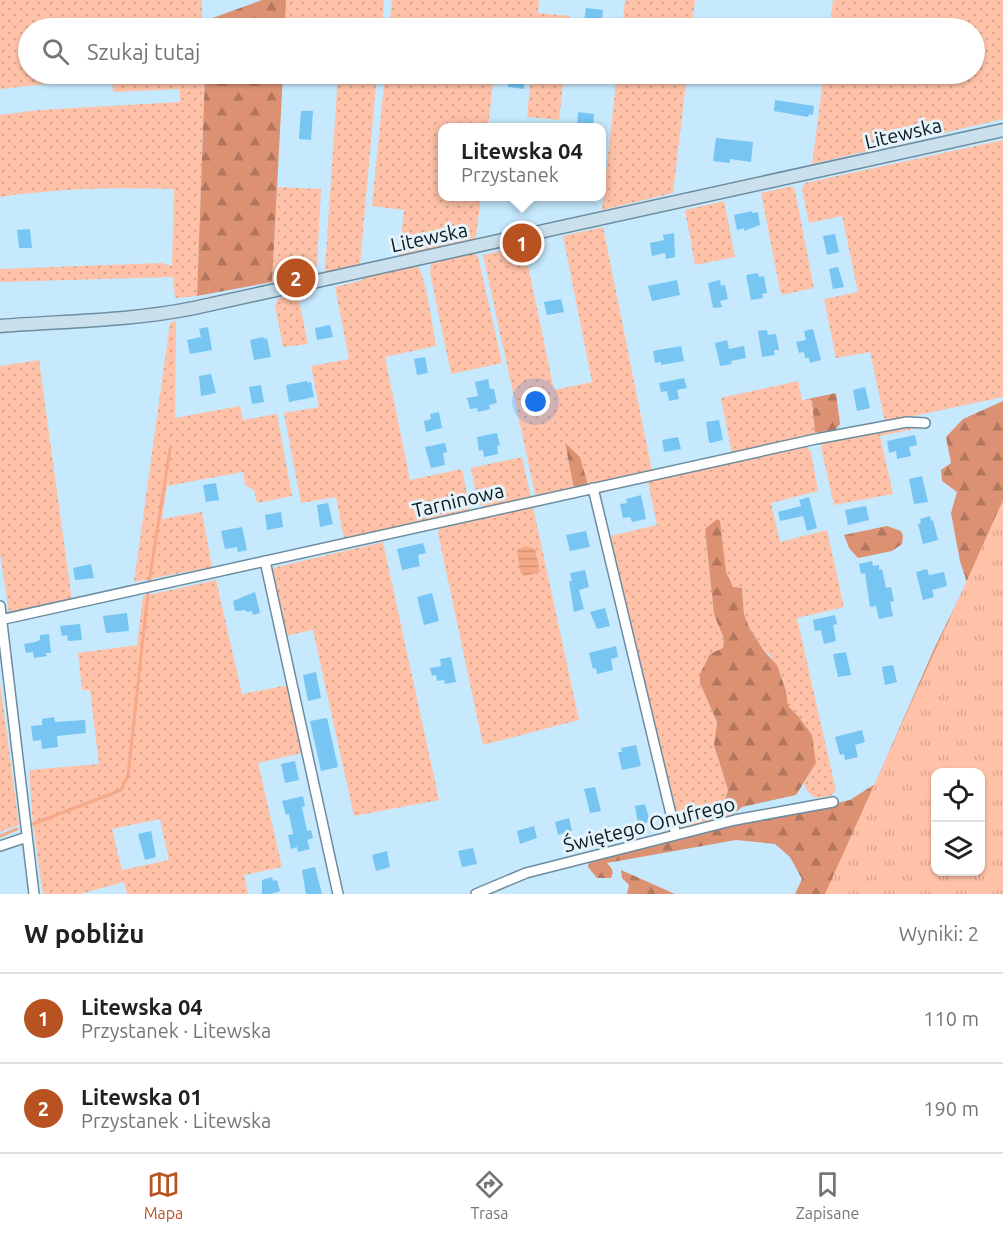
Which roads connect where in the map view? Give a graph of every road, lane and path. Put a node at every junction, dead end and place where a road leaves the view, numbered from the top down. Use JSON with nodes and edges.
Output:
{"nodes":[{"id":1,"x":1003,"y":130,"type":"edge"},
{"id":2,"x":0,"y":326,"type":"edge"},
{"id":3,"x":925,"y":423,"type":"dead end"},
{"id":4,"x":593,"y":488,"type":"junction"},
{"id":5,"x":265,"y":561,"type":"junction"},
{"id":6,"x":0,"y":606,"type":"edge"},
{"id":7,"x":1,"y":620,"type":"edge"},
{"id":8,"x":833,"y":802,"type":"dead end"},
{"id":9,"x":675,"y":835,"type":"junction"},
{"id":10,"x":27,"y":837,"type":"junction"},
{"id":11,"x":0,"y":846,"type":"edge"},
{"id":12,"x":34,"y":894,"type":"edge"},
{"id":13,"x":338,"y":894,"type":"edge"},
{"id":14,"x":476,"y":894,"type":"edge"}],
"edges":[{"from":1,"to":2,"type":"street","name":"Litewska"},
{"from":3,"to":4,"type":"street","name":"Tarninowa"},
{"from":4,"to":5,"type":"street","name":"Tarninowa"},
{"from":4,"to":9,"type":"street"},
{"from":5,"to":7,"type":"street","name":"Tarninowa"},
{"from":5,"to":13,"type":"street"},
{"from":6,"to":7,"type":"street"},
{"from":7,"to":10,"type":"street"},
{"from":8,"to":9,"type":"street","name":"Świętego Onufrego"},
{"from":9,"to":14,"type":"street","name":"Świętego Onufrego"},
{"from":10,"to":11,"type":"street"},
{"from":10,"to":12,"type":"street"}]}
